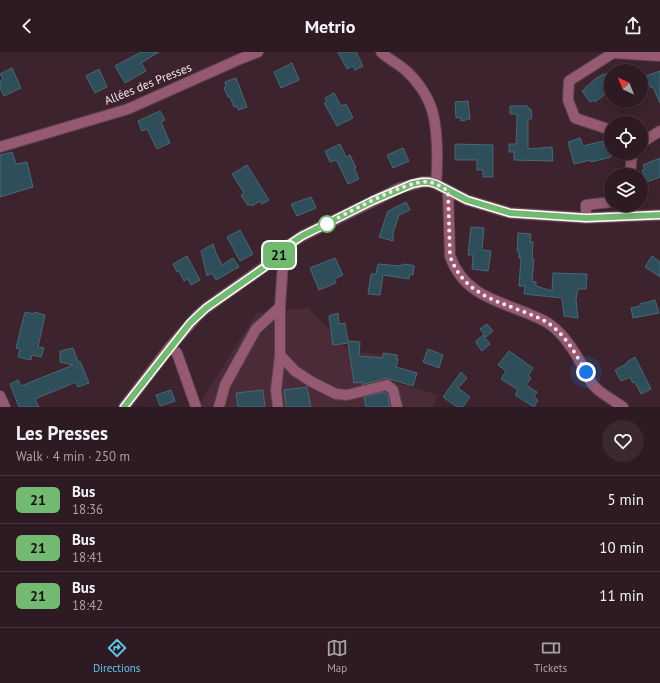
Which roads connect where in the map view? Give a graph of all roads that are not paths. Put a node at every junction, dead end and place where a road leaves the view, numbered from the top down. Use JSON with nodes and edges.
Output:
{"nodes":[{"id":1,"x":258,"y":52,"type":"edge"},
{"id":2,"x":381,"y":52,"type":"edge"},
{"id":3,"x":660,"y":56,"type":"edge"},
{"id":4,"x":604,"y":128,"type":"edge"},
{"id":5,"x":660,"y":131,"type":"edge"},
{"id":6,"x":648,"y":139,"type":"edge"},
{"id":7,"x":0,"y":146,"type":"edge"},
{"id":8,"x":436,"y":184,"type":"junction"},
{"id":9,"x":448,"y":191,"type":"junction"},
{"id":10,"x":604,"y":203,"type":"edge"},
{"id":11,"x":660,"y":215,"type":"edge"},
{"id":12,"x":586,"y":218,"type":"junction"},
{"id":13,"x":280,"y":253,"type":"junction"},
{"id":14,"x":280,"y":307,"type":"junction"},
{"id":15,"x":170,"y":347,"type":"junction"},
{"id":16,"x":280,"y":355,"type":"junction"},
{"id":17,"x":0,"y":396,"type":"edge"},
{"id":18,"x":5,"y":407,"type":"edge"},
{"id":19,"x":124,"y":407,"type":"edge"},
{"id":20,"x":196,"y":407,"type":"edge"},
{"id":21,"x":219,"y":407,"type":"edge"},
{"id":22,"x":278,"y":407,"type":"edge"},
{"id":23,"x":397,"y":407,"type":"edge"},
{"id":24,"x":623,"y":407,"type":"edge"}],
"edges":[{"from":1,"to":7,"type":"street","name":"Allées des Presses"},
{"from":2,"to":8,"type":"street"},
{"from":3,"to":4,"type":"street"},
{"from":5,"to":6,"type":"street"},
{"from":8,"to":9,"type":"street"},
{"from":8,"to":13,"type":"street"},
{"from":9,"to":12,"type":"street"},
{"from":9,"to":24,"type":"street"},
{"from":10,"to":12,"type":"street"},
{"from":11,"to":12,"type":"street"},
{"from":13,"to":14,"type":"street"},
{"from":13,"to":15,"type":"street"},
{"from":14,"to":16,"type":"street"},
{"from":14,"to":21,"type":"street"},
{"from":15,"to":19,"type":"street"},
{"from":15,"to":20,"type":"street"},
{"from":16,"to":22,"type":"street"},
{"from":16,"to":23,"type":"street"},
{"from":17,"to":18,"type":"street"}]}
